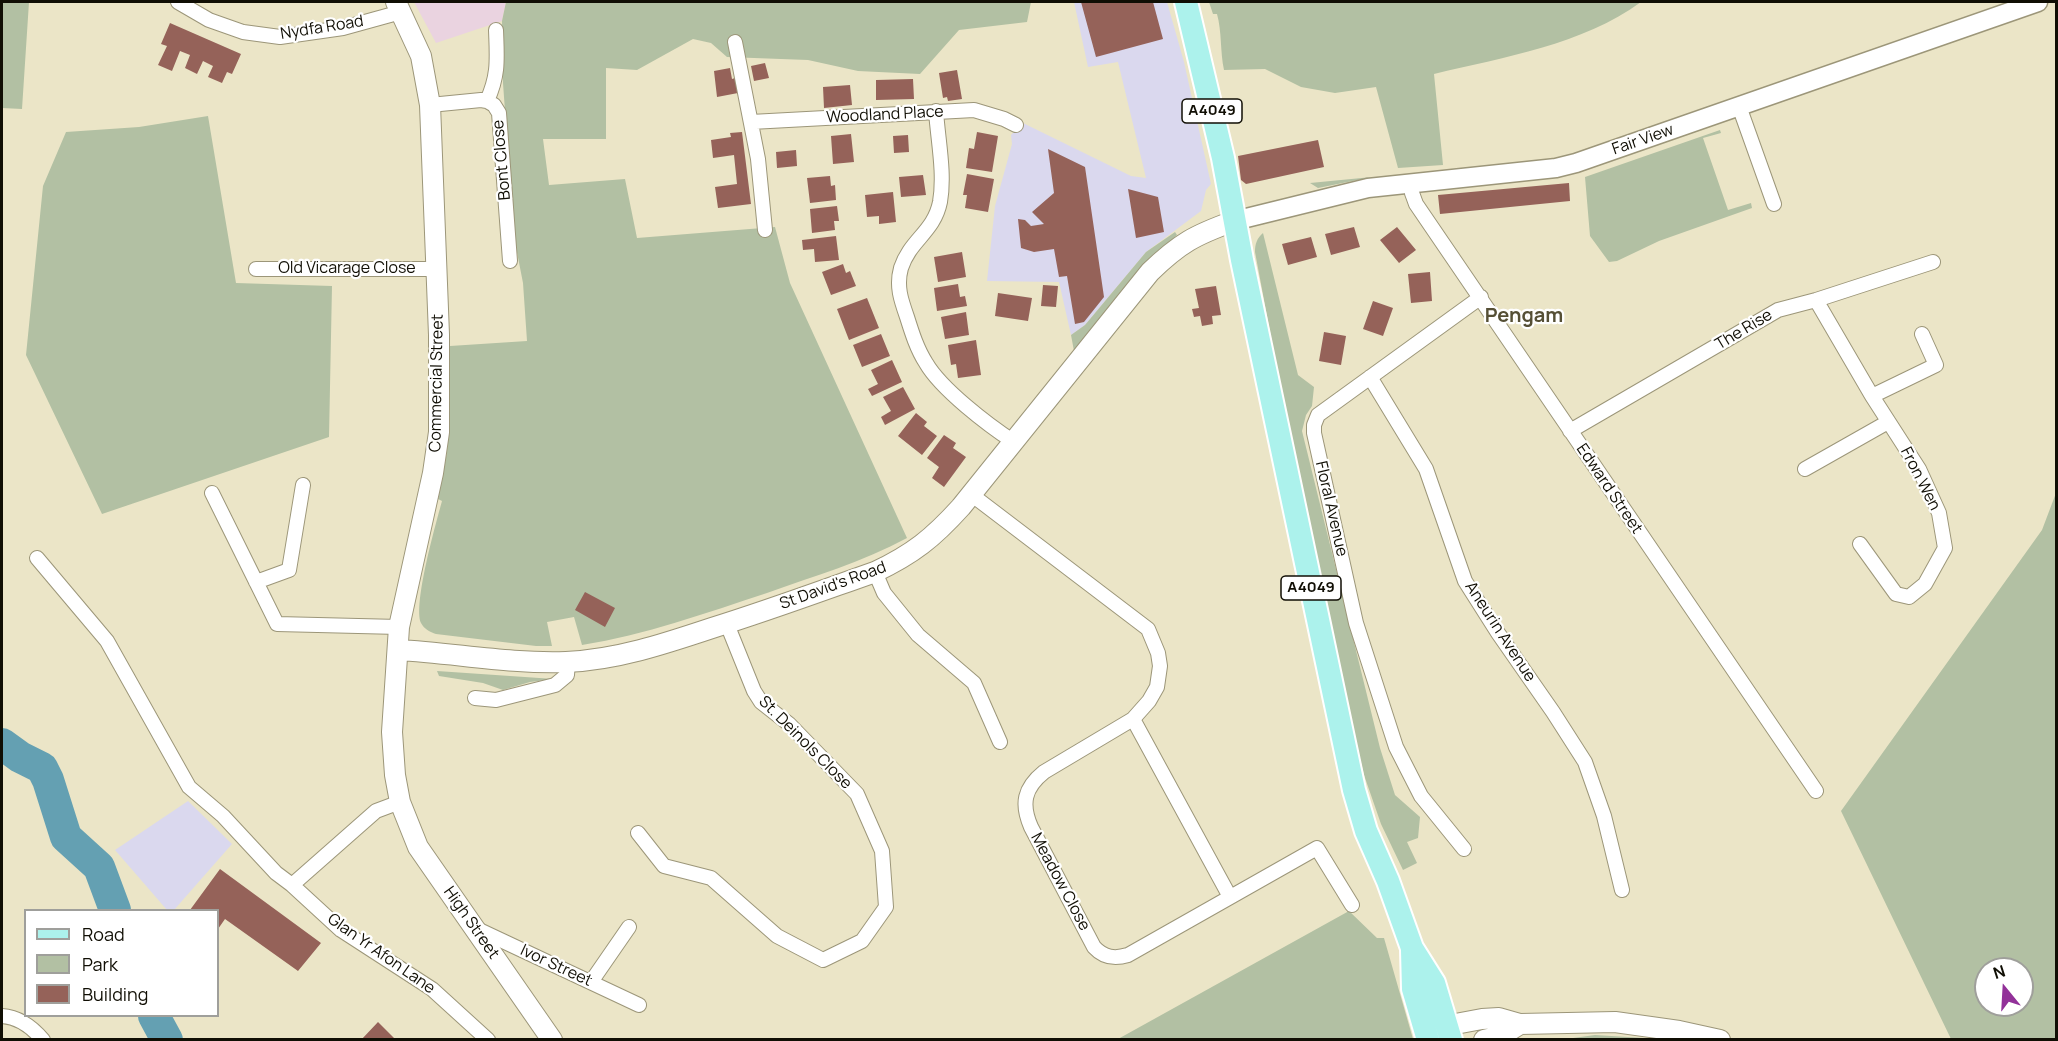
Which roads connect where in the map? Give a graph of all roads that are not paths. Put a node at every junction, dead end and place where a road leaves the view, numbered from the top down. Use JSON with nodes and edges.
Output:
{"nodes":[{"id":1,"x":178,"y":2,"type":"edge"},
{"id":2,"x":1186,"y":2,"type":"edge"},
{"id":3,"x":2038,"y":2,"type":"edge"},
{"id":4,"x":399,"y":7,"type":"edge"},
{"id":5,"x":496,"y":30,"type":"dead end"},
{"id":6,"x":735,"y":42,"type":"dead end"},
{"id":7,"x":487,"y":101,"type":"junction"},
{"id":8,"x":430,"y":105,"type":"junction"},
{"id":9,"x":1739,"y":106,"type":"junction"},
{"id":10,"x":936,"y":111,"type":"junction"},
{"id":11,"x":751,"y":122,"type":"junction"},
{"id":12,"x":1016,"y":125,"type":"dead end"},
{"id":13,"x":1411,"y":182,"type":"junction"},
{"id":14,"x":1774,"y":204,"type":"dead end"},
{"id":15,"x":1234,"y":220,"type":"junction"},
{"id":16,"x":765,"y":230,"type":"dead end"},
{"id":17,"x":510,"y":261,"type":"dead end"},
{"id":18,"x":1933,"y":262,"type":"dead end"},
{"id":19,"x":256,"y":269,"type":"dead end"},
{"id":20,"x":438,"y":269,"type":"junction"},
{"id":21,"x":1481,"y":297,"type":"junction"},
{"id":22,"x":1816,"y":300,"type":"junction"},
{"id":23,"x":1922,"y":334,"type":"dead end"},
{"id":24,"x":1370,"y":377,"type":"junction"},
{"id":25,"x":1872,"y":396,"type":"junction"},
{"id":26,"x":1888,"y":422,"type":"junction"},
{"id":27,"x":1570,"y":431,"type":"junction"},
{"id":28,"x":1014,"y":442,"type":"junction"},
{"id":29,"x":1805,"y":469,"type":"dead end"},
{"id":30,"x":303,"y":484,"type":"dead end"},
{"id":31,"x":212,"y":493,"type":"dead end"},
{"id":32,"x":972,"y":495,"type":"junction"},
{"id":33,"x":1860,"y":544,"type":"dead end"},
{"id":34,"x":37,"y":558,"type":"dead end"},
{"id":35,"x":875,"y":572,"type":"junction"},
{"id":36,"x":256,"y":582,"type":"junction"},
{"id":37,"x":727,"y":624,"type":"junction"},
{"id":38,"x":399,"y":627,"type":"junction"},
{"id":39,"x":398,"y":650,"type":"junction"},
{"id":40,"x":568,"y":662,"type":"junction"},
{"id":41,"x":475,"y":698,"type":"dead end"},
{"id":42,"x":1133,"y":719,"type":"junction"},
{"id":43,"x":1000,"y":742,"type":"dead end"},
{"id":44,"x":1816,"y":791,"type":"dead end"},
{"id":45,"x":400,"y":802,"type":"junction"},
{"id":46,"x":638,"y":833,"type":"dead end"},
{"id":47,"x":1464,"y":849,"type":"dead end"},
{"id":48,"x":292,"y":885,"type":"junction"},
{"id":49,"x":1622,"y":890,"type":"dead end"},
{"id":50,"x":1230,"y":897,"type":"junction"},
{"id":51,"x":1352,"y":905,"type":"dead end"},
{"id":52,"x":473,"y":927,"type":"junction"},
{"id":53,"x":629,"y":927,"type":"dead end"},
{"id":54,"x":1412,"y":948,"type":"junction"},
{"id":55,"x":591,"y":982,"type":"junction"},
{"id":56,"x":639,"y":1005,"type":"dead end"},
{"id":57,"x":2,"y":1016,"type":"edge"},
{"id":58,"x":1521,"y":1024,"type":"junction"},
{"id":59,"x":1449,"y":1032,"type":"edge"},
{"id":60,"x":1426,"y":1035,"type":"edge"},
{"id":61,"x":43,"y":1040,"type":"edge"},
{"id":62,"x":488,"y":1040,"type":"edge"},
{"id":63,"x":552,"y":1040,"type":"edge"},
{"id":64,"x":1484,"y":1040,"type":"edge"},
{"id":65,"x":1720,"y":1040,"type":"edge"}],
"edges":[{"from":1,"to":4,"type":"street","name":"Nydfa Road"},
{"from":2,"to":15,"type":"main road","number":"A4049"},
{"from":3,"to":9,"type":"street","name":"Fair View"},
{"from":4,"to":8,"type":"main road","name":"Commercial Street"},
{"from":5,"to":7,"type":"street","name":"Bont Close"},
{"from":6,"to":11,"type":"street"},
{"from":7,"to":8,"type":"street"},
{"from":7,"to":17,"type":"street","name":"Bont Close"},
{"from":8,"to":20,"type":"main road","name":"Commercial Street"},
{"from":9,"to":13,"type":"street","name":"Fair View"},
{"from":9,"to":14,"type":"street"},
{"from":10,"to":11,"type":"street","name":"Woodland Place"},
{"from":10,"to":12,"type":"street","name":"Woodland Place"},
{"from":10,"to":28,"type":"street"},
{"from":11,"to":16,"type":"street"},
{"from":13,"to":15,"type":"street","name":"Fair View"},
{"from":13,"to":21,"type":"street","name":"Edward Street"},
{"from":15,"to":28,"type":"main road","name":"St David's Road"},
{"from":15,"to":54,"type":"main road","number":"A4049"},
{"from":18,"to":22,"type":"street","name":"The Rise"},
{"from":19,"to":20,"type":"street","name":"Old Vicarage Close"},
{"from":20,"to":38,"type":"main road","name":"Commercial Street"},
{"from":21,"to":24,"type":"street","name":"Floral Avenue"},
{"from":21,"to":27,"type":"street","name":"Edward Street"},
{"from":22,"to":25,"type":"street","name":"Fron Wen"},
{"from":22,"to":27,"type":"street","name":"The Rise"},
{"from":23,"to":25,"type":"street"},
{"from":24,"to":47,"type":"street","name":"Floral Avenue"},
{"from":24,"to":49,"type":"street","name":"Aneurin Avenue"},
{"from":25,"to":26,"type":"street","name":"Fron Wen"},
{"from":26,"to":29,"type":"street"},
{"from":26,"to":33,"type":"street","name":"Fron Wen"},
{"from":27,"to":44,"type":"street","name":"Edward Street"},
{"from":28,"to":32,"type":"main road","name":"St David's Road"},
{"from":30,"to":36,"type":"street"},
{"from":31,"to":36,"type":"street"},
{"from":32,"to":35,"type":"main road","name":"St David's Road"},
{"from":32,"to":42,"type":"street","name":"Meadow Close"},
{"from":34,"to":48,"type":"street","name":"Glan Yr Afon Lane"},
{"from":35,"to":37,"type":"main road","name":"St David's Road"},
{"from":35,"to":43,"type":"street"},
{"from":36,"to":38,"type":"street"},
{"from":37,"to":40,"type":"main road","name":"St David's Road"},
{"from":37,"to":46,"type":"street","name":"St. Deinols Close"},
{"from":38,"to":39,"type":"main road","name":"Commercial Street"},
{"from":39,"to":40,"type":"main road","name":"St David's Road"},
{"from":39,"to":45,"type":"main road","name":"Commercial Street"},
{"from":40,"to":41,"type":"street"},
{"from":42,"to":50,"type":"street"},
{"from":42,"to":50,"type":"street","name":"Meadow Close"},
{"from":45,"to":48,"type":"street"},
{"from":45,"to":52,"type":"main road","name":"High Street"},
{"from":48,"to":62,"type":"street","name":"Glan Yr Afon Lane"},
{"from":50,"to":51,"type":"street","name":"Meadow Close"},
{"from":52,"to":55,"type":"street","name":"Ivor Street"},
{"from":52,"to":63,"type":"main road","name":"High Street"},
{"from":53,"to":55,"type":"street"},
{"from":54,"to":59,"type":"main road","number":"A4049"},
{"from":54,"to":60,"type":"main road","number":"A4049"},
{"from":55,"to":56,"type":"street","name":"Ivor Street"},
{"from":57,"to":61,"type":"street"},
{"from":58,"to":59,"type":"main road"},
{"from":58,"to":64,"type":"main road"},
{"from":58,"to":65,"type":"main road"},
{"from":59,"to":60,"type":"main road"}]}
